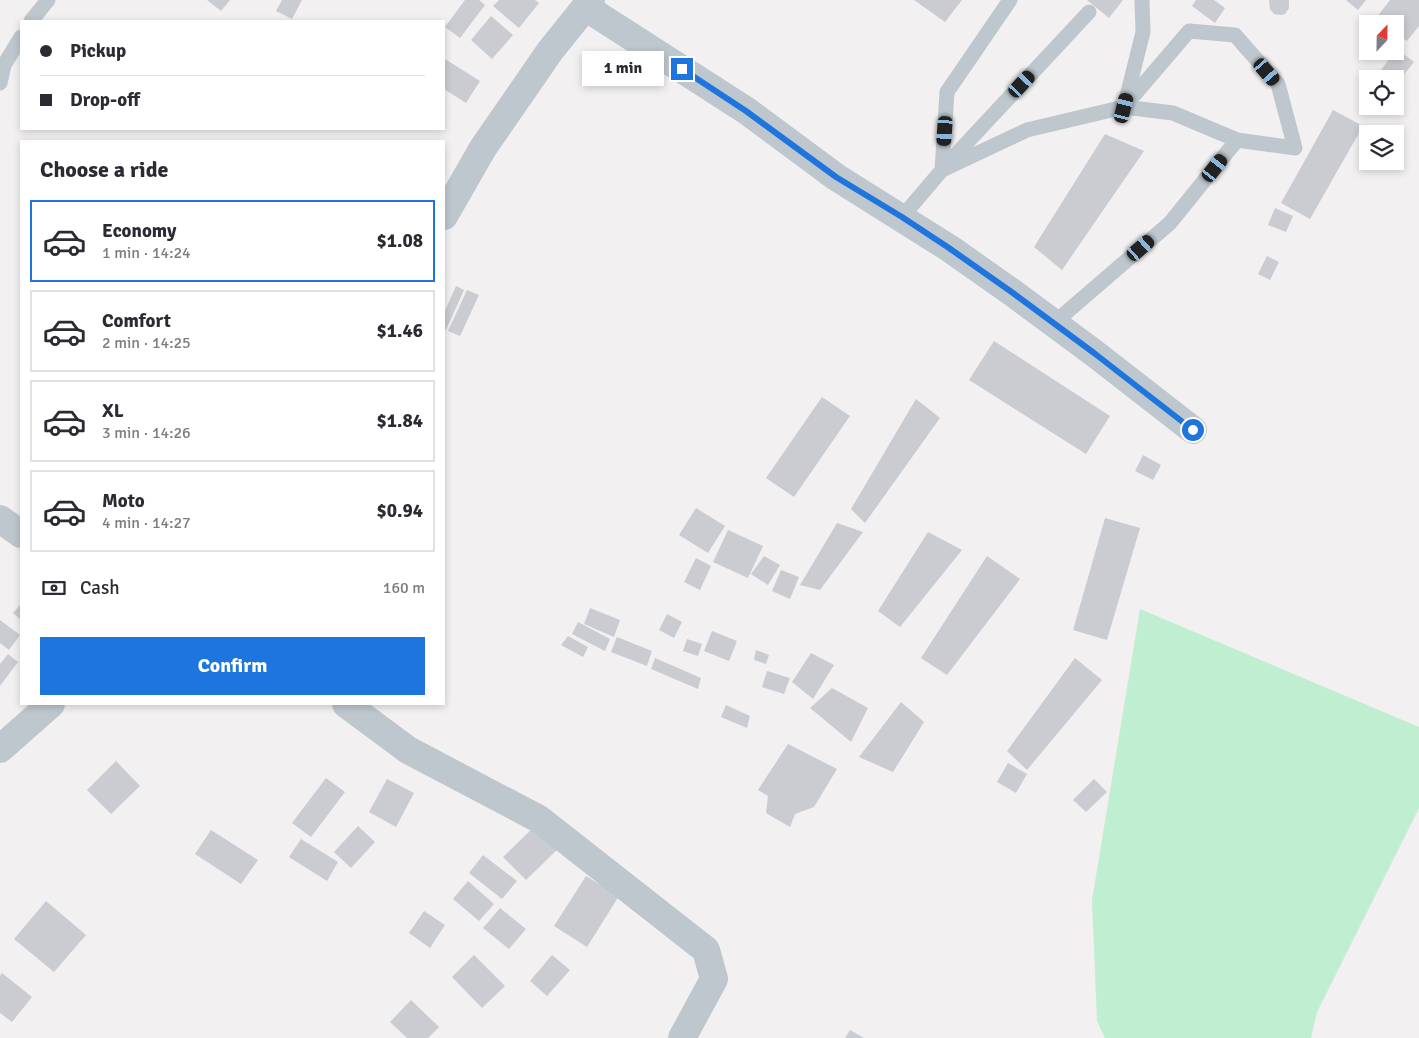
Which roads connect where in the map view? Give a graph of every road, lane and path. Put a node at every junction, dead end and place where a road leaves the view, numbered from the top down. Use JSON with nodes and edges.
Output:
{"nodes":[{"id":1,"x":48,"y":0,"type":"edge"},
{"id":2,"x":1010,"y":0,"type":"edge"},
{"id":3,"x":1142,"y":0,"type":"edge"},
{"id":4,"x":588,"y":4,"type":"edge"},
{"id":5,"x":1089,"y":12,"type":"dead end"},
{"id":6,"x":32,"y":20,"type":"edge"},
{"id":7,"x":20,"y":39,"type":"edge"},
{"id":8,"x":0,"y":83,"type":"edge"},
{"id":9,"x":1124,"y":108,"type":"junction"},
{"id":10,"x":1237,"y":140,"type":"junction"},
{"id":11,"x":942,"y":170,"type":"junction"},
{"id":12,"x":445,"y":214,"type":"edge"},
{"id":13,"x":902,"y":217,"type":"junction"},
{"id":14,"x":1054,"y":323,"type":"junction"},
{"id":15,"x":1193,"y":430,"type":"dead end"},
{"id":16,"x":0,"y":519,"type":"edge"},
{"id":17,"x":20,"y":533,"type":"edge"},
{"id":18,"x":50,"y":705,"type":"edge"},
{"id":19,"x":347,"y":705,"type":"edge"},
{"id":20,"x":0,"y":750,"type":"edge"},
{"id":21,"x":682,"y":1038,"type":"edge"}],
"edges":[{"from":1,"to":6,"type":"lane"},
{"from":2,"to":11,"type":"lane"},
{"from":3,"to":9,"type":"lane"},
{"from":4,"to":12,"type":"street"},
{"from":4,"to":13,"type":"street"},
{"from":5,"to":11,"type":"lane"},
{"from":7,"to":8,"type":"lane"},
{"from":9,"to":10,"type":"lane"},
{"from":9,"to":10,"type":"lane"},
{"from":9,"to":11,"type":"lane"},
{"from":10,"to":14,"type":"lane"},
{"from":11,"to":13,"type":"lane"},
{"from":13,"to":14,"type":"street"},
{"from":14,"to":15,"type":"street"},
{"from":16,"to":17,"type":"street"},
{"from":18,"to":20,"type":"street"},
{"from":19,"to":21,"type":"street"}]}
